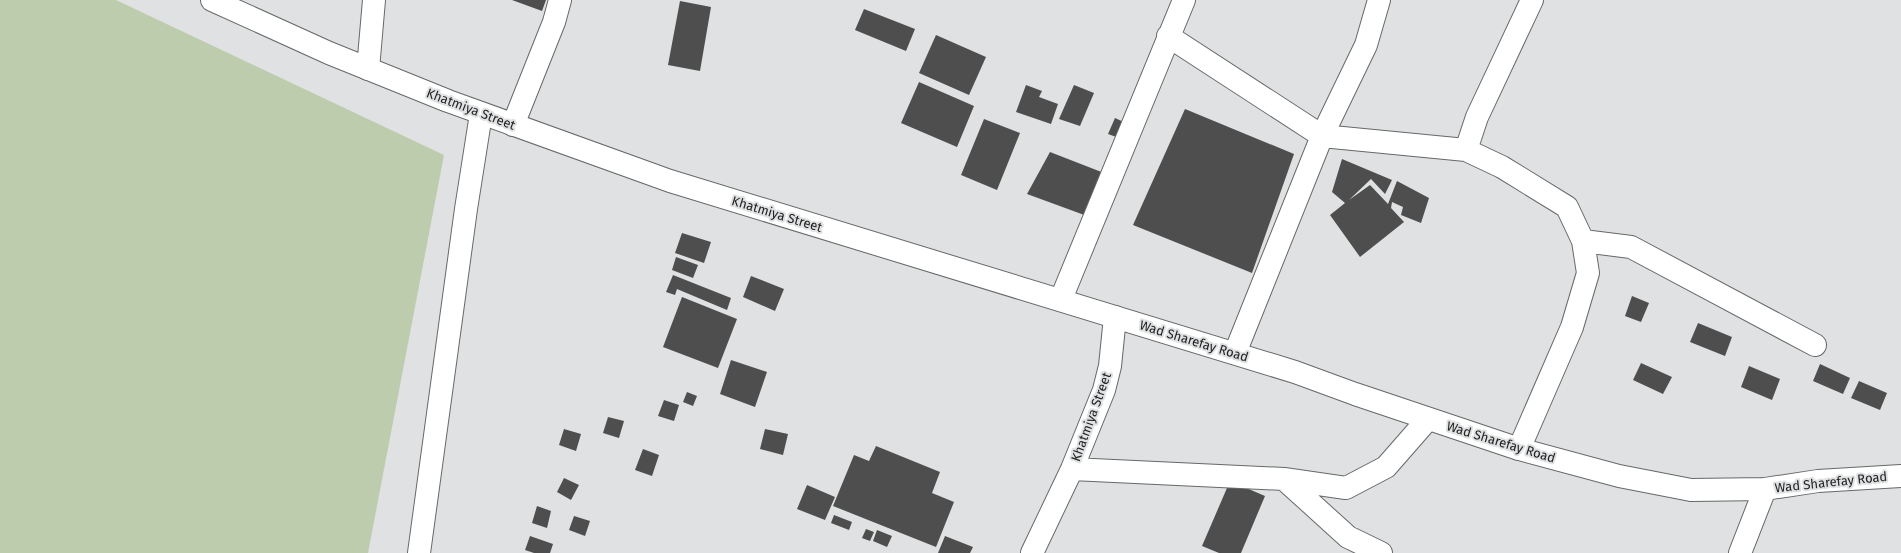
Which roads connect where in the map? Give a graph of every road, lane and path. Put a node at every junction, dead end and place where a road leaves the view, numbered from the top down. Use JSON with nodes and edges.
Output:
{"nodes":[{"id":1,"x":212,"y":0,"type":"edge"},
{"id":2,"x":374,"y":0,"type":"edge"},
{"id":3,"x":560,"y":0,"type":"edge"},
{"id":4,"x":1184,"y":0,"type":"edge"},
{"id":5,"x":1379,"y":0,"type":"edge"},
{"id":6,"x":1532,"y":0,"type":"edge"},
{"id":7,"x":1168,"y":36,"type":"junction"},
{"id":8,"x":368,"y":69,"type":"junction"},
{"id":9,"x":481,"y":114,"type":"junction"},
{"id":10,"x":513,"y":125,"type":"junction"},
{"id":11,"x":1322,"y":136,"type":"junction"},
{"id":12,"x":1466,"y":150,"type":"junction"},
{"id":13,"x":1583,"y":241,"type":"junction"},
{"id":14,"x":1061,"y":299,"type":"junction"},
{"id":15,"x":1114,"y":317,"type":"junction"},
{"id":16,"x":1815,"y":345,"type":"dead end"},
{"id":17,"x":1235,"y":353,"type":"junction"},
{"id":18,"x":1428,"y":419,"type":"junction"},
{"id":19,"x":1519,"y":448,"type":"junction"},
{"id":20,"x":1072,"y":469,"type":"junction"},
{"id":21,"x":1901,"y":476,"type":"edge"},
{"id":22,"x":1284,"y":479,"type":"junction"},
{"id":23,"x":1765,"y":489,"type":"junction"},
{"id":24,"x":419,"y":553,"type":"edge"},
{"id":25,"x":1032,"y":553,"type":"edge"},
{"id":26,"x":1381,"y":553,"type":"edge"},
{"id":27,"x":1740,"y":553,"type":"edge"}],
"edges":[{"from":1,"to":8,"type":"street","name":"Khatmiya Street"},
{"from":2,"to":8,"type":"street"},
{"from":3,"to":10,"type":"street"},
{"from":4,"to":7,"type":"street"},
{"from":5,"to":11,"type":"street"},
{"from":6,"to":12,"type":"street"},
{"from":7,"to":11,"type":"street"},
{"from":7,"to":14,"type":"street"},
{"from":8,"to":9,"type":"street","name":"Khatmiya Street"},
{"from":9,"to":10,"type":"street","name":"Khatmiya Street"},
{"from":9,"to":24,"type":"street"},
{"from":10,"to":14,"type":"street","name":"Khatmiya Street"},
{"from":11,"to":12,"type":"street"},
{"from":11,"to":17,"type":"street"},
{"from":12,"to":13,"type":"street"},
{"from":13,"to":16,"type":"street"},
{"from":13,"to":19,"type":"street"},
{"from":14,"to":15,"type":"street","name":"Khatmiya Street"},
{"from":15,"to":17,"type":"street","name":"Wad Sharefay Road"},
{"from":15,"to":20,"type":"street","name":"Khatmiya Street"},
{"from":17,"to":18,"type":"street","name":"Wad Sharefay Road"},
{"from":18,"to":19,"type":"street","name":"Wad Sharefay Road"},
{"from":18,"to":22,"type":"street"},
{"from":19,"to":23,"type":"street","name":"Wad Sharefay Road"},
{"from":20,"to":22,"type":"street"},
{"from":20,"to":25,"type":"street","name":"Khatmiya Street"},
{"from":21,"to":23,"type":"street","name":"Wad Sharefay Road"},
{"from":22,"to":26,"type":"street"},
{"from":23,"to":27,"type":"street"}]}
